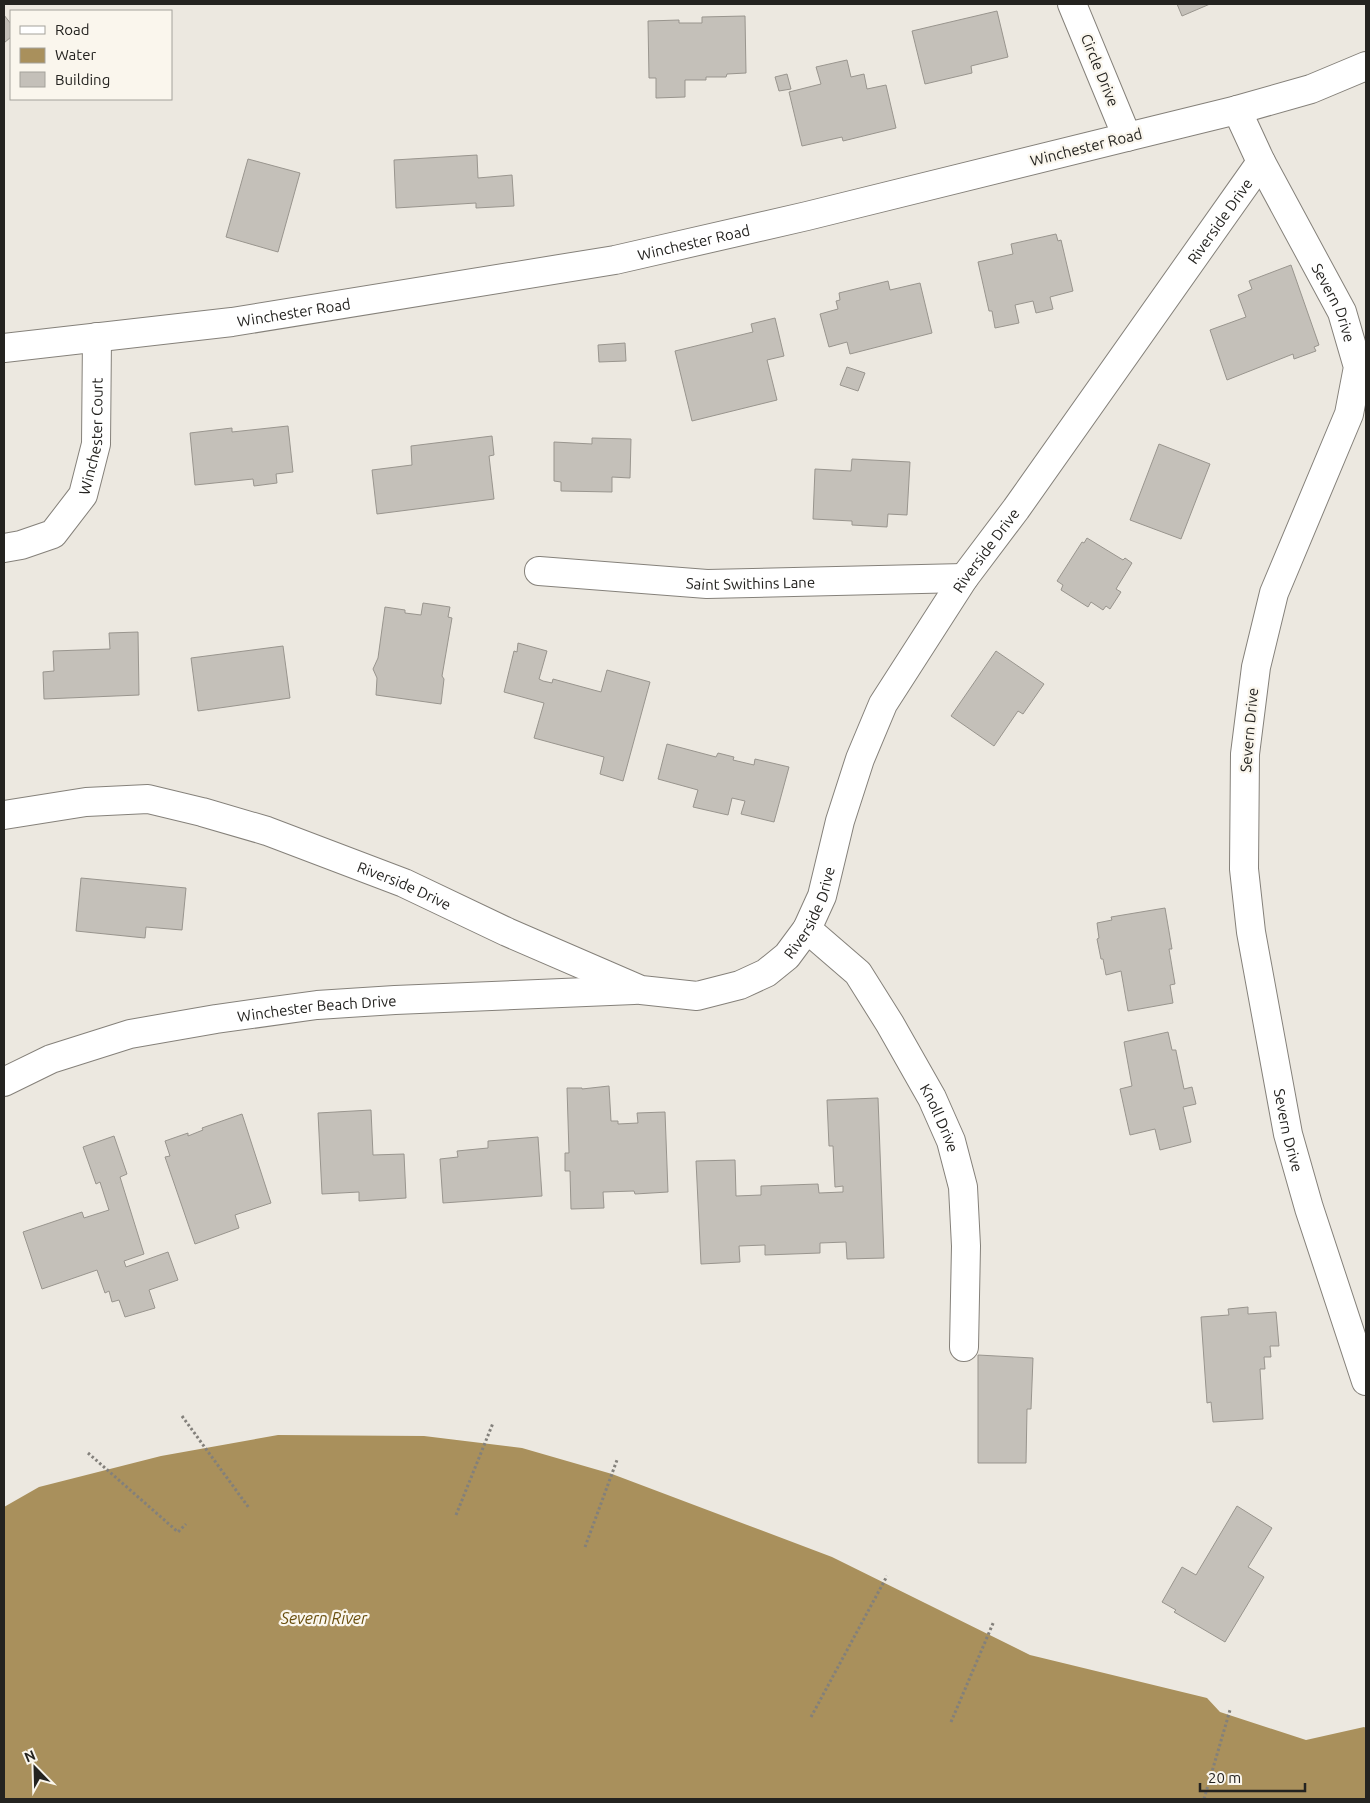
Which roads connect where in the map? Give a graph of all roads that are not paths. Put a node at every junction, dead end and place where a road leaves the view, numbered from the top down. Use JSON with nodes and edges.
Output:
{"nodes":[{"id":1,"x":1072,"y":4,"type":"edge"},
{"id":2,"x":1366,"y":66,"type":"edge"},
{"id":3,"x":1237,"y":110,"type":"junction"},
{"id":4,"x":1127,"y":137,"type":"junction"},
{"id":5,"x":1261,"y":162,"type":"junction"},
{"id":6,"x":97,"y":337,"type":"junction"},
{"id":7,"x":4,"y":348,"type":"edge"},
{"id":8,"x":4,"y":548,"type":"edge"},
{"id":9,"x":539,"y":571,"type":"dead end"},
{"id":10,"x":964,"y":578,"type":"junction"},
{"id":11,"x":4,"y":815,"type":"edge"},
{"id":12,"x":807,"y":929,"type":"junction"},
{"id":13,"x":641,"y":990,"type":"junction"},
{"id":14,"x":4,"y":1082,"type":"edge"},
{"id":15,"x":964,"y":1347,"type":"dead end"},
{"id":16,"x":1366,"y":1381,"type":"edge"}],
"edges":[{"from":1,"to":4,"type":"street","name":"Circle Drive"},
{"from":2,"to":3,"type":"street","name":"Winchester Road"},
{"from":3,"to":4,"type":"street","name":"Winchester Road"},
{"from":3,"to":5,"type":"street","name":"Severn Drive"},
{"from":4,"to":6,"type":"street","name":"Winchester Road"},
{"from":5,"to":10,"type":"street","name":"Riverside Drive"},
{"from":5,"to":16,"type":"street","name":"Severn Drive"},
{"from":6,"to":7,"type":"street","name":"Winchester Road"},
{"from":6,"to":8,"type":"street","name":"Winchester Court"},
{"from":9,"to":10,"type":"street","name":"Saint Swithins Lane"},
{"from":10,"to":12,"type":"street","name":"Riverside Drive"},
{"from":11,"to":13,"type":"street","name":"Riverside Drive"},
{"from":12,"to":13,"type":"street","name":"Riverside Drive"},
{"from":12,"to":15,"type":"street","name":"Knoll Drive"},
{"from":13,"to":14,"type":"street","name":"Winchester Beach Drive"}]}
